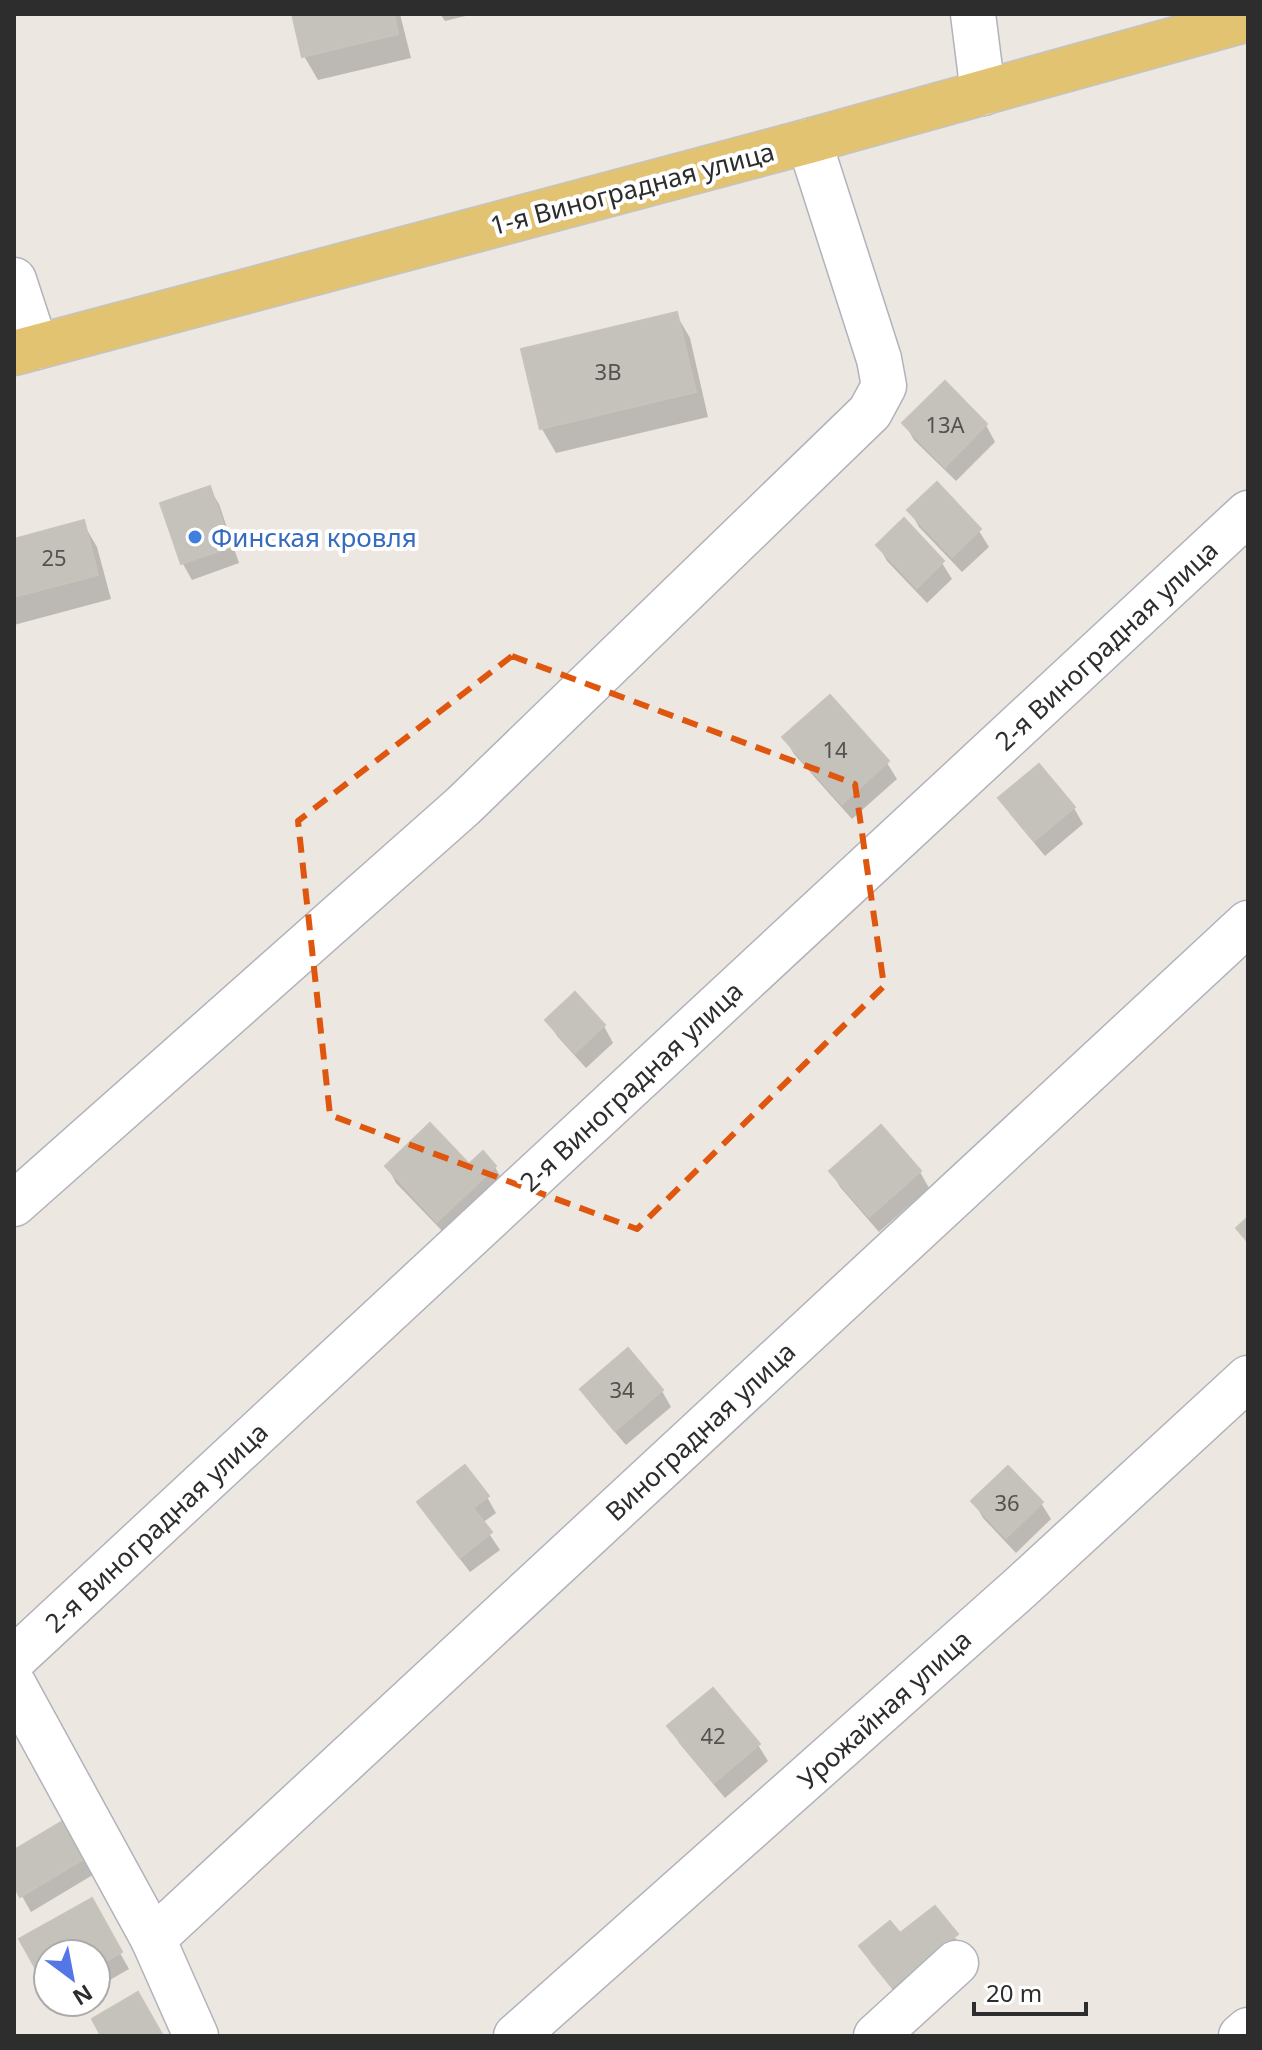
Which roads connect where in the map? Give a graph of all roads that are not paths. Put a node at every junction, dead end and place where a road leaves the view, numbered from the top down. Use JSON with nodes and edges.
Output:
{"nodes":[{"id":1,"x":973,"y":14,"type":"edge"},
{"id":2,"x":1248,"y":19,"type":"edge"},
{"id":3,"x":983,"y":93,"type":"junction"},
{"id":4,"x":809,"y":141,"type":"junction"},
{"id":5,"x":14,"y":280,"type":"edge"},
{"id":6,"x":25,"y":350,"type":"edge"},
{"id":7,"x":1248,"y":513,"type":"edge"},
{"id":8,"x":1248,"y":923,"type":"edge"},
{"id":9,"x":14,"y":1204,"type":"edge"},
{"id":10,"x":1248,"y":1378,"type":"edge"},
{"id":11,"x":14,"y":1659,"type":"edge"},
{"id":12,"x":14,"y":1685,"type":"edge"},
{"id":13,"x":153,"y":1939,"type":"junction"},
{"id":14,"x":956,"y":1963,"type":"dead end"},
{"id":15,"x":1248,"y":2030,"type":"edge"},
{"id":16,"x":196,"y":2036,"type":"edge"},
{"id":17,"x":516,"y":2036,"type":"edge"},
{"id":18,"x":876,"y":2036,"type":"edge"},
{"id":19,"x":1241,"y":2036,"type":"edge"}],
"edges":[{"from":1,"to":3,"type":"street"},
{"from":2,"to":3,"type":"main road","name":"1-я Виноградная улица"},
{"from":3,"to":4,"type":"main road","name":"1-я Виноградная улица"},
{"from":4,"to":6,"type":"main road","name":"1-я Виноградная улица"},
{"from":4,"to":9,"type":"street"},
{"from":5,"to":6,"type":"street"},
{"from":7,"to":11,"type":"street","name":"2-я Виноградная улица"},
{"from":8,"to":13,"type":"street","name":"Виноградная улица"},
{"from":10,"to":17,"type":"street","name":"Урожайная улица"},
{"from":12,"to":13,"type":"street"},
{"from":13,"to":16,"type":"street"},
{"from":14,"to":18,"type":"street"},
{"from":15,"to":19,"type":"street"}]}
